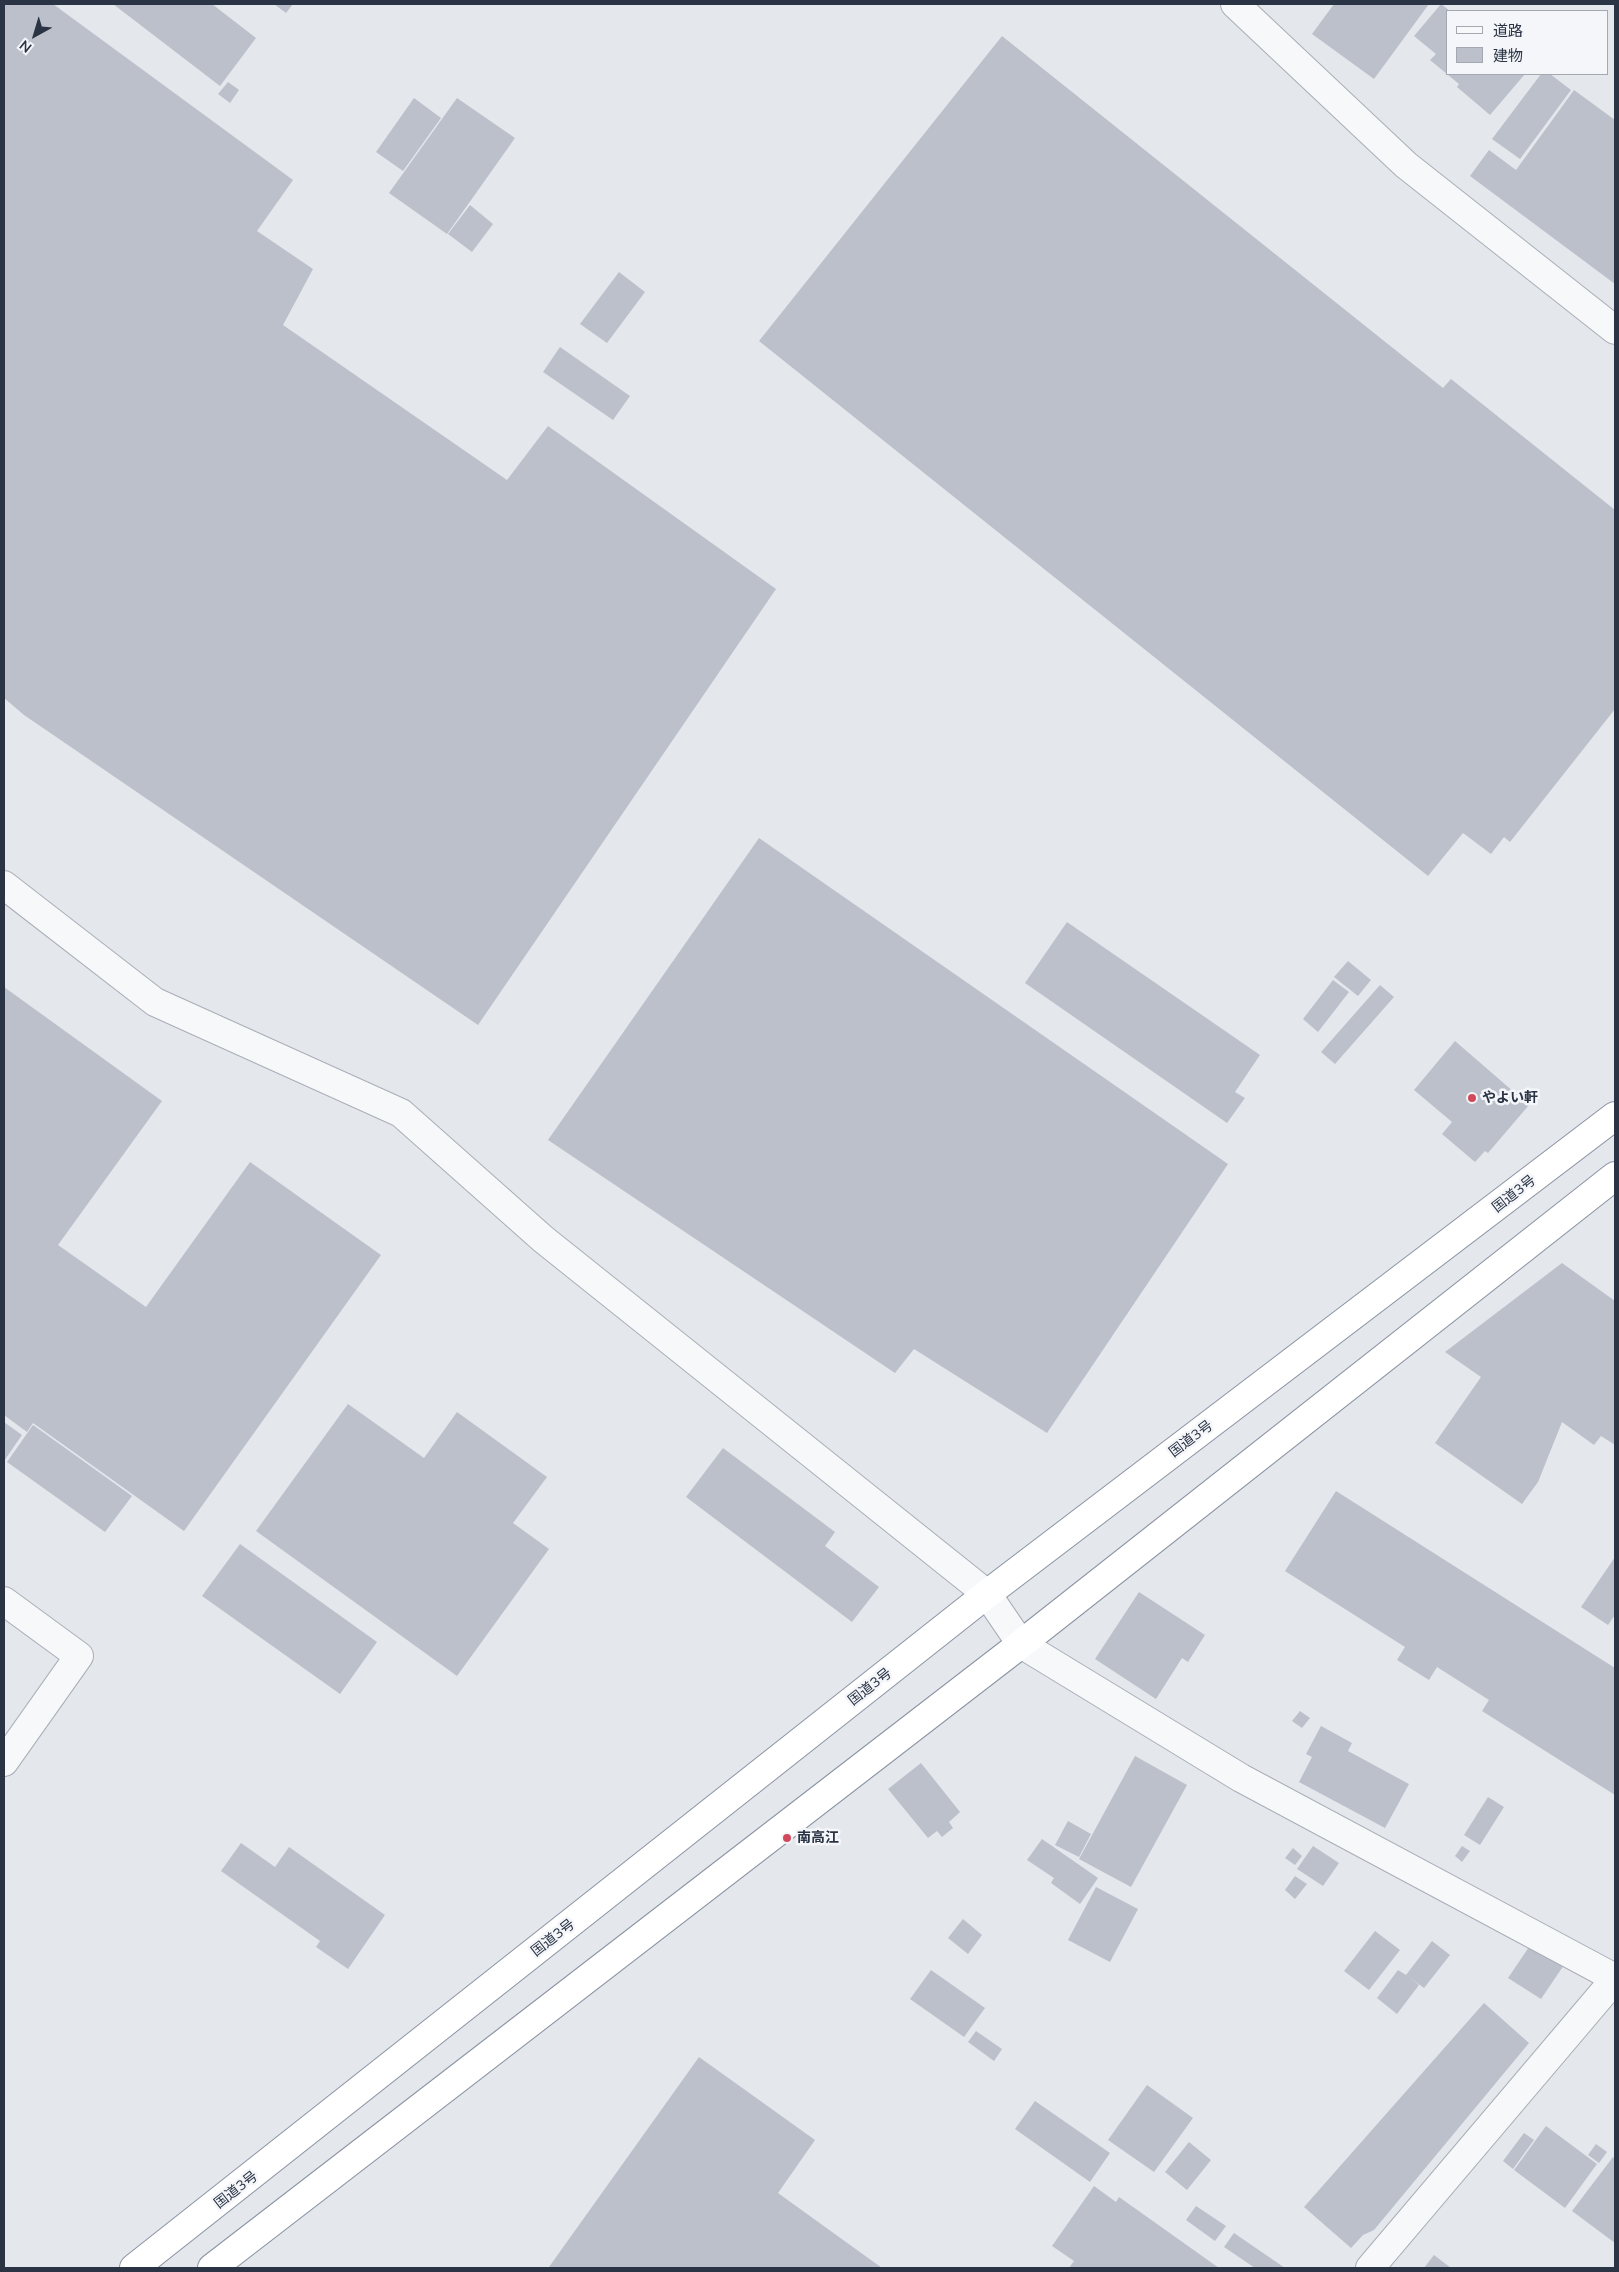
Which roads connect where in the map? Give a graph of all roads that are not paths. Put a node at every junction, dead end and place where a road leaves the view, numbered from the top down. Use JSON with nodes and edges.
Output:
{"nodes":[{"id":1,"x":1235,"y":4,"type":"edge"},
{"id":2,"x":1615,"y":330,"type":"edge"},
{"id":3,"x":4,"y":885,"type":"edge"},
{"id":4,"x":1615,"y":1116,"type":"edge"},
{"id":5,"x":1615,"y":1176,"type":"edge"},
{"id":6,"x":987,"y":1594,"type":"junction"},
{"id":7,"x":4,"y":1601,"type":"edge"},
{"id":8,"x":1022,"y":1644,"type":"junction"},
{"id":9,"x":4,"y":1762,"type":"edge"},
{"id":10,"x":1615,"y":1979,"type":"edge"},
{"id":11,"x":134,"y":2268,"type":"edge"},
{"id":12,"x":212,"y":2268,"type":"edge"},
{"id":13,"x":1370,"y":2268,"type":"edge"}],
"edges":[{"from":1,"to":2,"type":"street"},
{"from":3,"to":6,"type":"street"},
{"from":4,"to":6,"type":"highway","name":"国道3号"},
{"from":5,"to":8,"type":"highway"},
{"from":6,"to":8,"type":"street"},
{"from":6,"to":11,"type":"highway","name":"国道3号"},
{"from":7,"to":9,"type":"street"},
{"from":8,"to":10,"type":"street"},
{"from":8,"to":12,"type":"highway"},
{"from":10,"to":13,"type":"street"}]}
